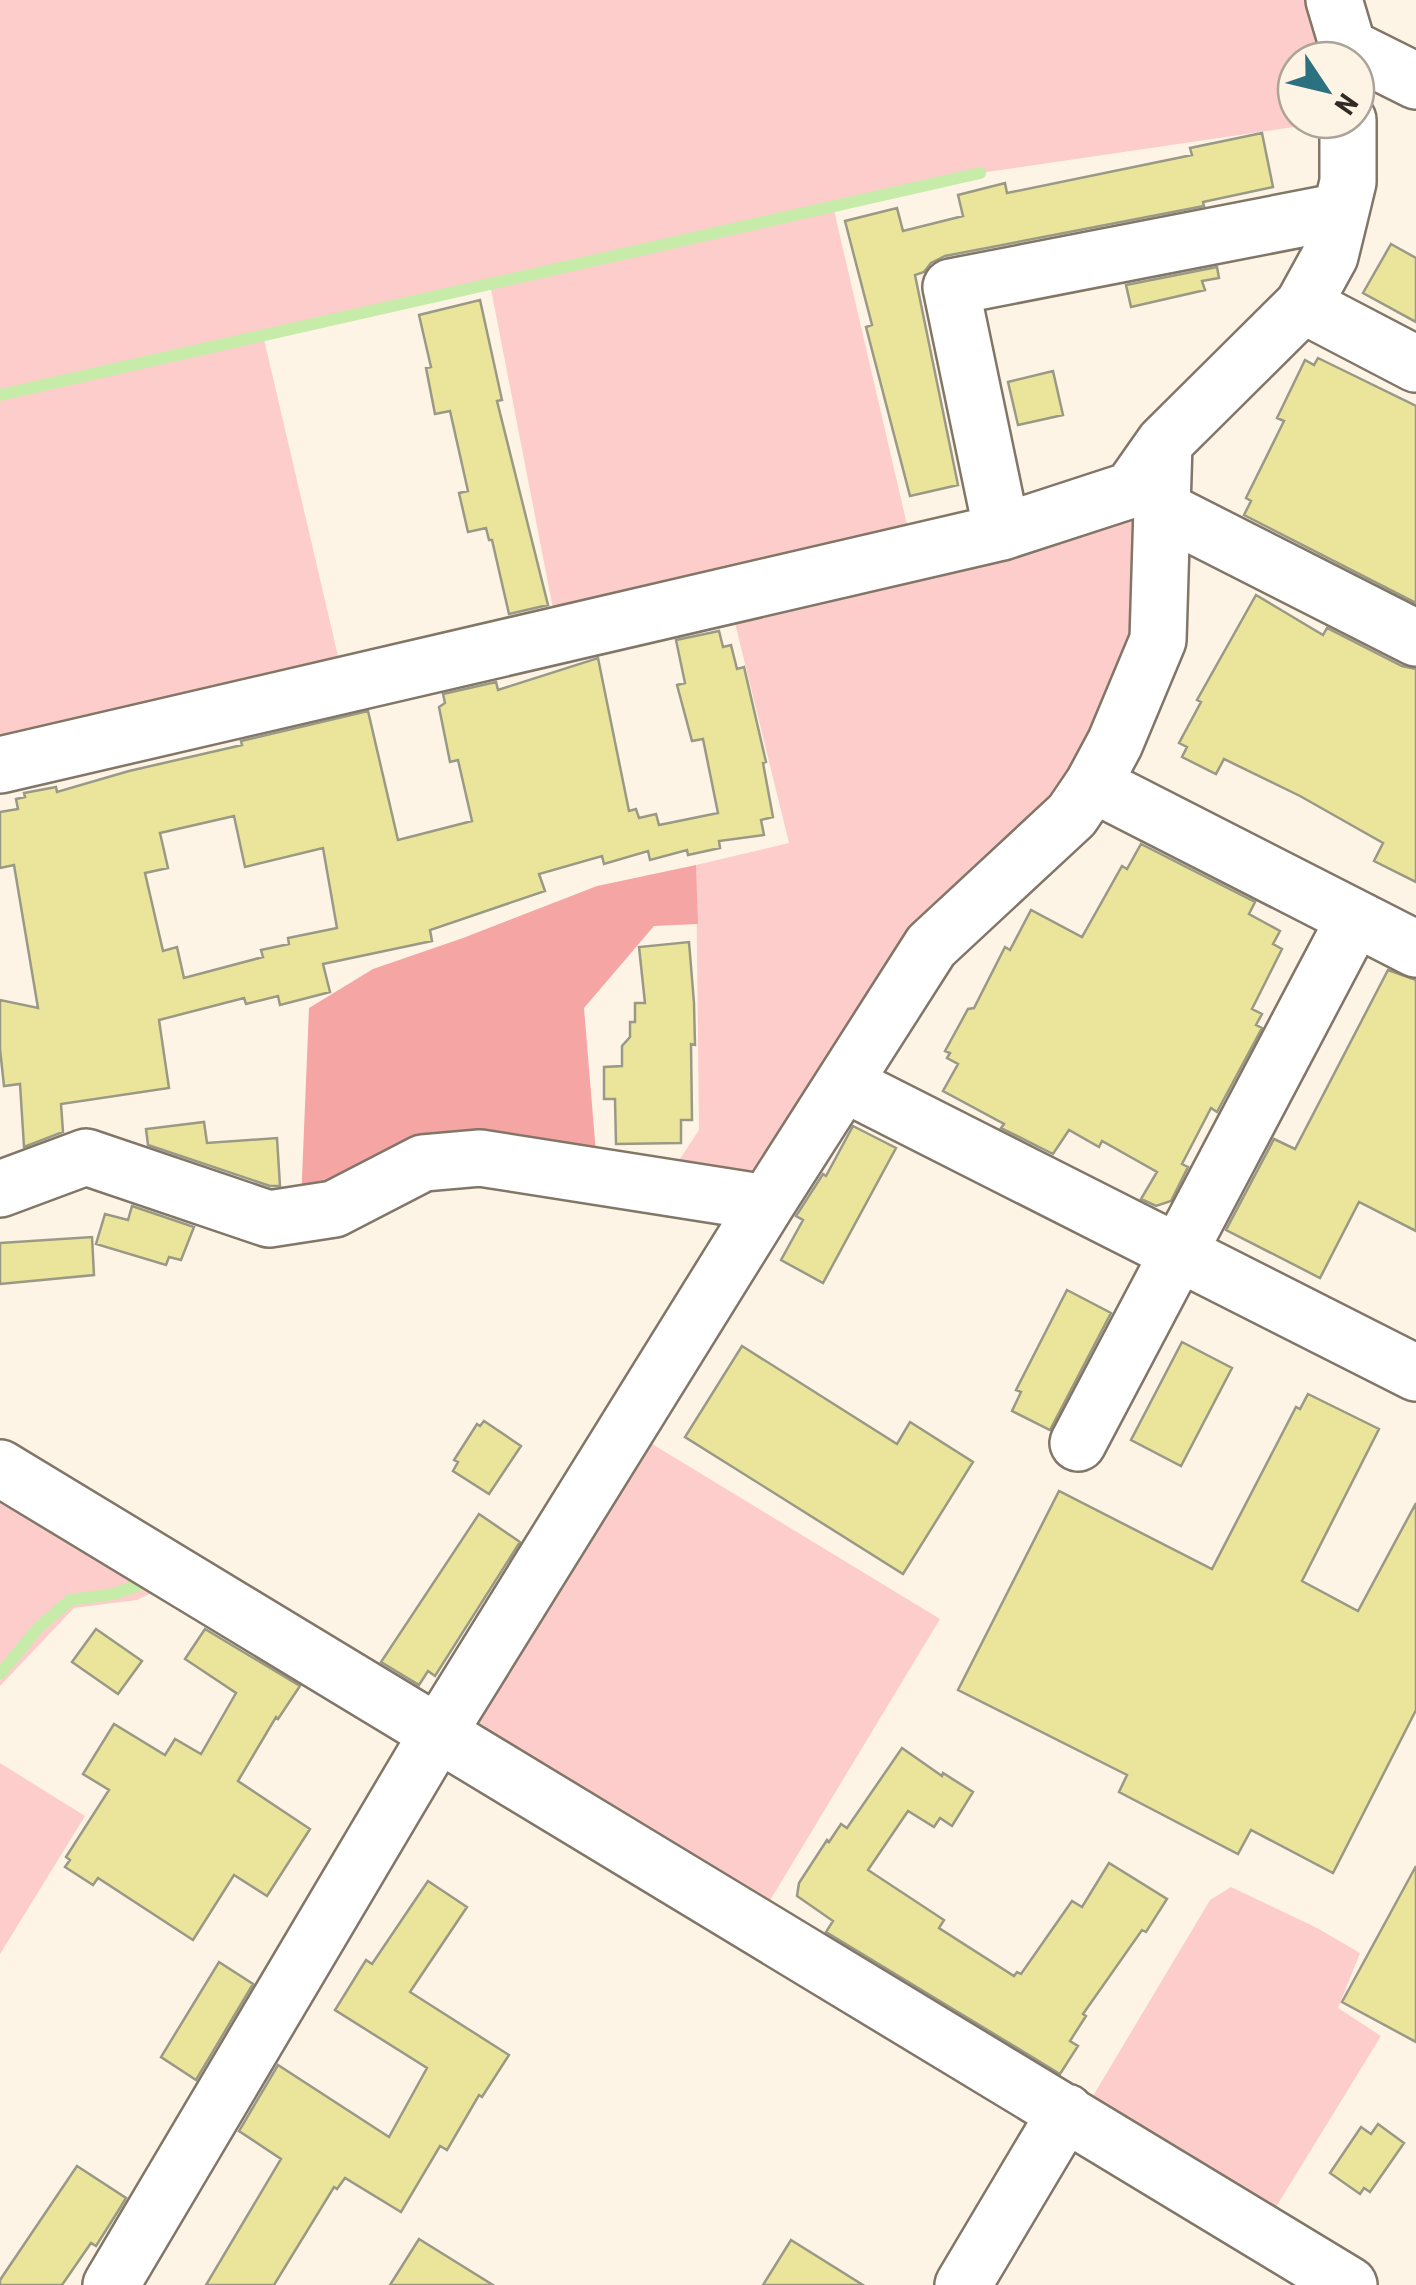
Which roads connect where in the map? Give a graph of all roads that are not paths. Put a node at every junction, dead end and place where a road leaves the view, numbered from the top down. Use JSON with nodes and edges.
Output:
{"nodes":[{"id":1,"x":1349,"y":27,"type":"edge"},
{"id":2,"x":1416,"y":81,"type":"edge"},
{"id":3,"x":1348,"y":140,"type":"edge"},
{"id":4,"x":1342,"y":211,"type":"junction"},
{"id":5,"x":1303,"y":306,"type":"junction"},
{"id":6,"x":1416,"y":364,"type":"edge"},
{"id":7,"x":1164,"y":443,"type":"junction"},
{"id":8,"x":1162,"y":509,"type":"junction"},
{"id":9,"x":1002,"y":532,"type":"junction"},
{"id":10,"x":1416,"y":638,"type":"edge"},
{"id":11,"x":0,"y":766,"type":"edge"},
{"id":12,"x":1093,"y":784,"type":"junction"},
{"id":13,"x":1355,"y":918,"type":"junction"},
{"id":14,"x":1416,"y":949,"type":"edge"},
{"id":15,"x":845,"y":1084,"type":"junction"},
{"id":16,"x":0,"y":1189,"type":"edge"},
{"id":17,"x":767,"y":1203,"type":"junction"},
{"id":18,"x":1180,"y":1254,"type":"junction"},
{"id":19,"x":1416,"y":1374,"type":"edge"},
{"id":20,"x":1078,"y":1443,"type":"dead end"},
{"id":21,"x":0,"y":1468,"type":"edge"},
{"id":22,"x":438,"y":1733,"type":"junction"},
{"id":23,"x":1066,"y":2112,"type":"junction"},
{"id":24,"x":110,"y":2285,"type":"edge"},
{"id":25,"x":964,"y":2285,"type":"edge"},
{"id":26,"x":1349,"y":2285,"type":"edge"}],
"edges":[{"from":1,"to":2,"type":"street"},
{"from":3,"to":4,"type":"street"},
{"from":4,"to":5,"type":"street"},
{"from":4,"to":9,"type":"street"},
{"from":5,"to":6,"type":"street"},
{"from":5,"to":7,"type":"street"},
{"from":7,"to":8,"type":"street"},
{"from":7,"to":9,"type":"street"},
{"from":8,"to":10,"type":"street"},
{"from":8,"to":12,"type":"street"},
{"from":9,"to":11,"type":"street"},
{"from":12,"to":13,"type":"street"},
{"from":12,"to":15,"type":"street"},
{"from":13,"to":14,"type":"street"},
{"from":13,"to":18,"type":"street"},
{"from":15,"to":17,"type":"street"},
{"from":15,"to":18,"type":"street"},
{"from":16,"to":17,"type":"street"},
{"from":17,"to":22,"type":"street"},
{"from":18,"to":19,"type":"street"},
{"from":18,"to":20,"type":"street"},
{"from":21,"to":22,"type":"street"},
{"from":22,"to":23,"type":"street"},
{"from":22,"to":24,"type":"street"},
{"from":23,"to":25,"type":"street"},
{"from":23,"to":26,"type":"street"}]}
